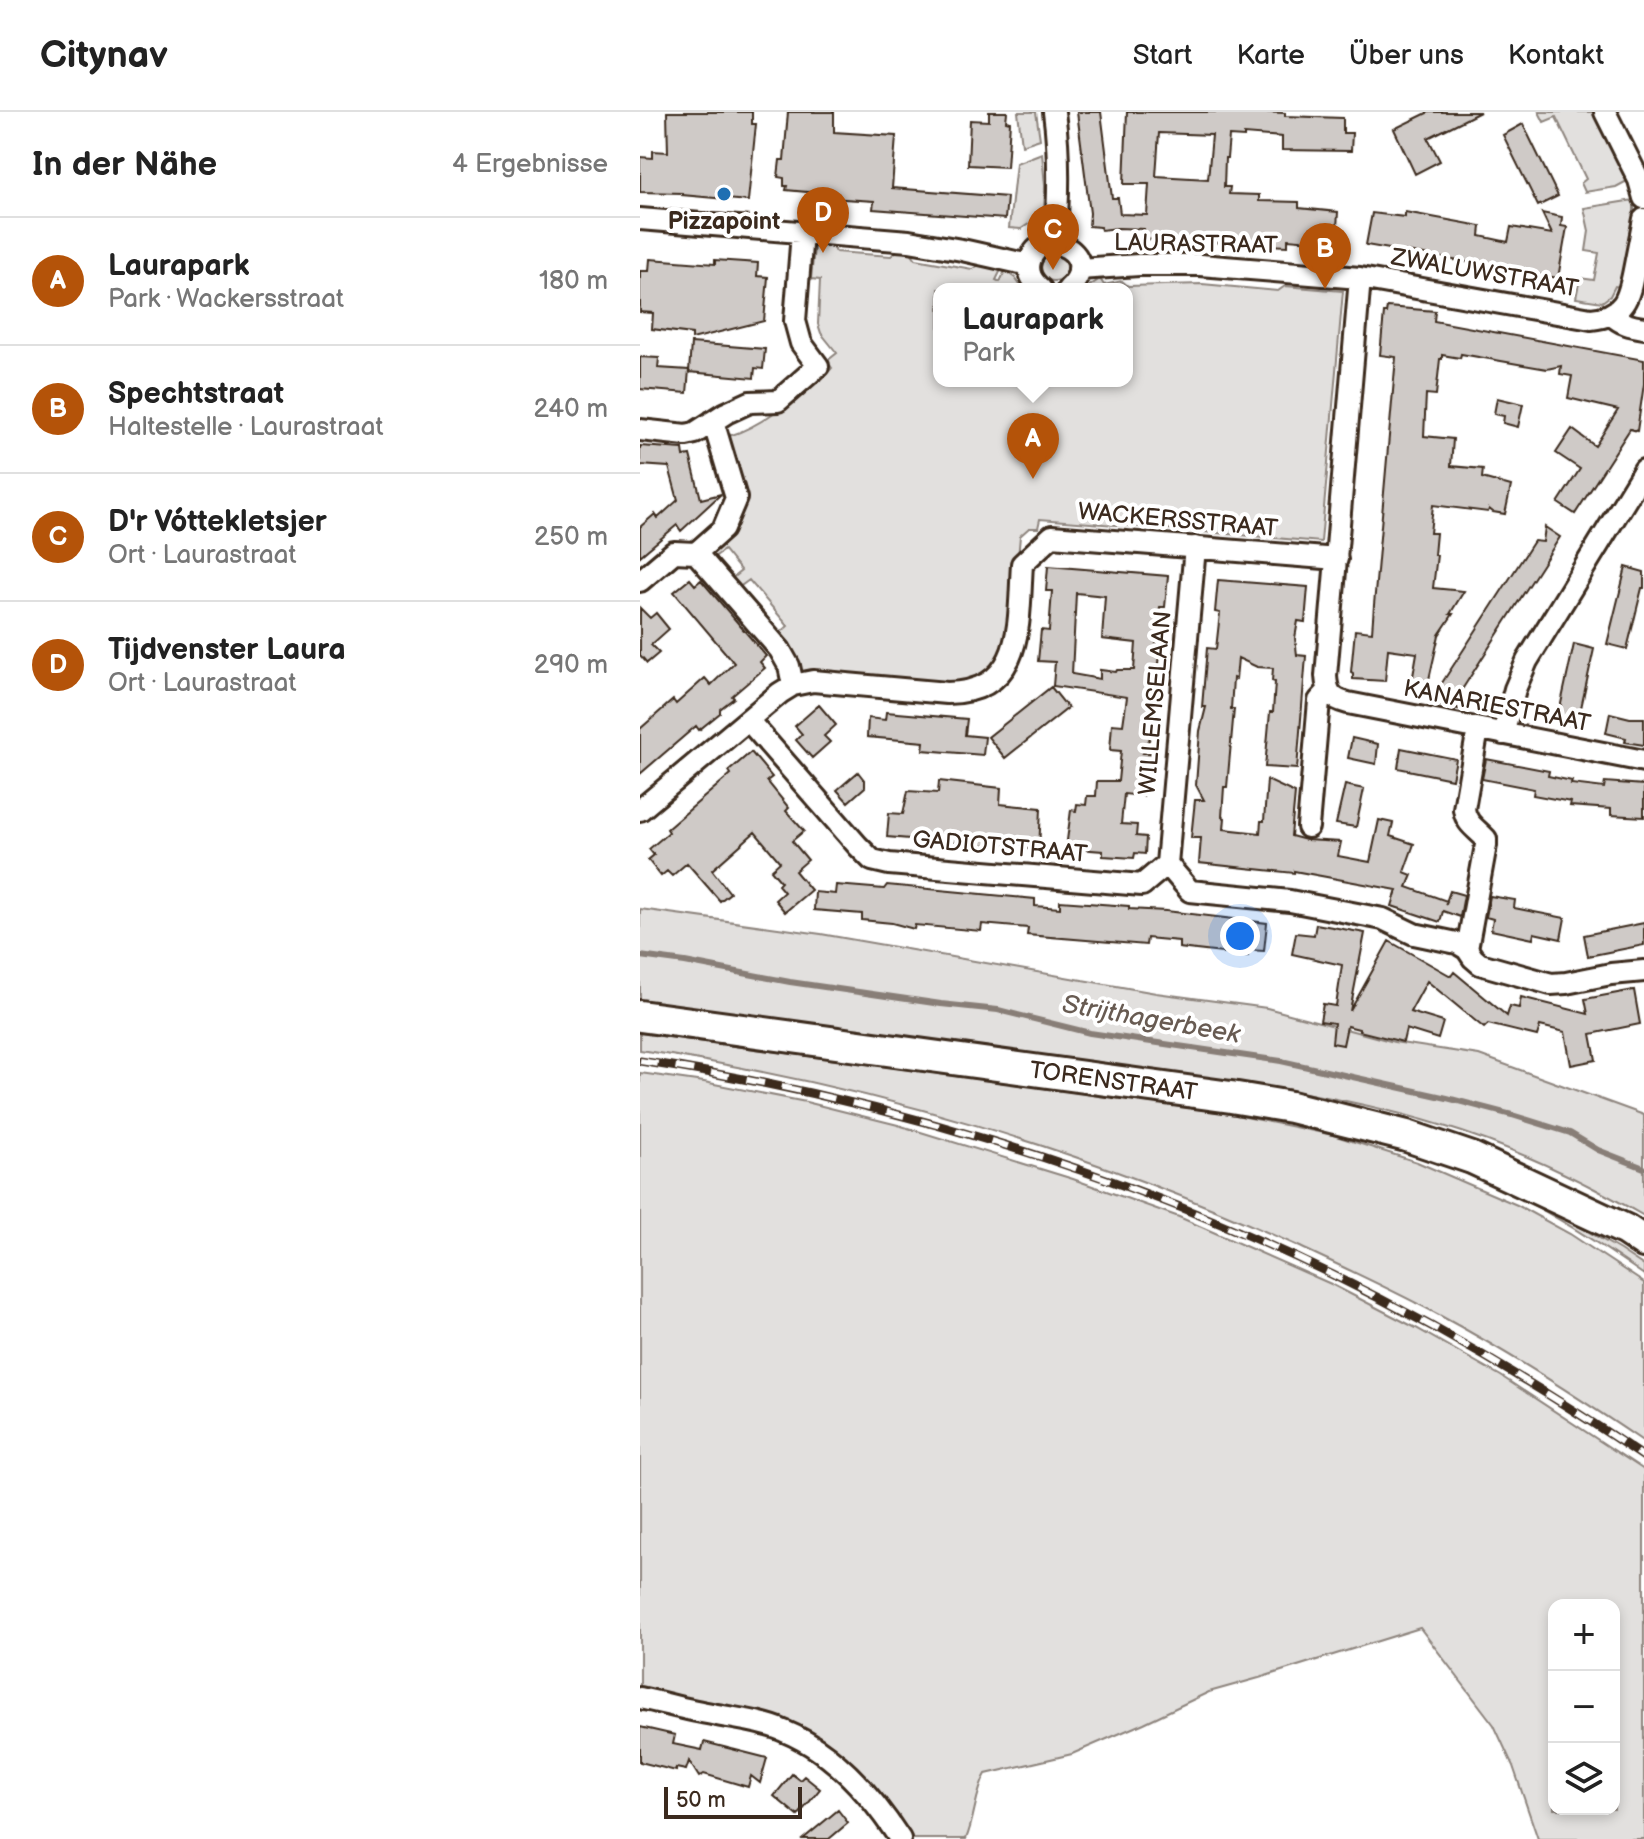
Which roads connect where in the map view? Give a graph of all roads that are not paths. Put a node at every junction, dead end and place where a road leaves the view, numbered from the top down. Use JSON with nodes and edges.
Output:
{"nodes":[{"id":1,"x":1054,"y":112,"type":"edge"},
{"id":2,"x":1605,"y":112,"type":"edge"},
{"id":3,"x":1644,"y":198,"type":"edge"},
{"id":4,"x":640,"y":219,"type":"edge"},
{"id":5,"x":1644,"y":219,"type":"edge"},
{"id":6,"x":802,"y":233,"type":"junction"},
{"id":7,"x":1055,"y":243,"type":"junction"},
{"id":8,"x":1029,"y":265,"type":"junction"},
{"id":9,"x":1079,"y":269,"type":"junction"},
{"id":10,"x":1360,"y":278,"type":"junction"},
{"id":11,"x":1035,"y":283,"type":"edge"},
{"id":12,"x":1073,"y":283,"type":"edge"},
{"id":13,"x":1612,"y":315,"type":"junction"},
{"id":14,"x":1644,"y":328,"type":"edge"},
{"id":15,"x":713,"y":421,"type":"junction"},
{"id":16,"x":640,"y":430,"type":"edge"},
{"id":17,"x":1644,"y":470,"type":"edge"},
{"id":18,"x":1195,"y":547,"type":"junction"},
{"id":19,"x":696,"y":553,"type":"junction"},
{"id":20,"x":1337,"y":559,"type":"junction"},
{"id":21,"x":640,"y":581,"type":"edge"},
{"id":22,"x":793,"y":685,"type":"junction"},
{"id":23,"x":1334,"y":696,"type":"junction"},
{"id":24,"x":748,"y":720,"type":"junction"},
{"id":25,"x":1478,"y":729,"type":"junction"},
{"id":26,"x":1503,"y":734,"type":"junction"},
{"id":27,"x":1644,"y":761,"type":"edge"},
{"id":28,"x":640,"y":810,"type":"edge"},
{"id":29,"x":1308,"y":827,"type":"dead end"},
{"id":30,"x":1167,"y":864,"type":"junction"},
{"id":31,"x":1467,"y":949,"type":"junction"},
{"id":32,"x":1644,"y":971,"type":"edge"},
{"id":33,"x":640,"y":1016,"type":"edge"},
{"id":34,"x":1570,"y":1205,"type":"junction"},
{"id":35,"x":1644,"y":1242,"type":"edge"},
{"id":36,"x":1644,"y":1259,"type":"edge"},
{"id":37,"x":640,"y":1698,"type":"edge"},
{"id":38,"x":900,"y":1839,"type":"edge"}],
"edges":[{"from":1,"to":7,"type":"street"},
{"from":2,"to":3,"type":"street"},
{"from":4,"to":6,"type":"street"},
{"from":5,"to":13,"type":"street"},
{"from":6,"to":8,"type":"street"},
{"from":6,"to":15,"type":"street"},
{"from":7,"to":8,"type":"street"},
{"from":7,"to":9,"type":"street"},
{"from":8,"to":11,"type":"street"},
{"from":9,"to":10,"type":"street","name":"LAURASTRAAT"},
{"from":9,"to":12,"type":"street"},
{"from":10,"to":13,"type":"street","name":"ZWALUWSTRAAT"},
{"from":10,"to":20,"type":"street"},
{"from":13,"to":14,"type":"street","name":"ZWALUWSTRAAT"},
{"from":15,"to":16,"type":"street"},
{"from":15,"to":19,"type":"street"},
{"from":17,"to":26,"type":"street"},
{"from":18,"to":20,"type":"street","name":"WACKERSSTRAAT"},
{"from":18,"to":22,"type":"street","name":"WACKERSSTRAAT"},
{"from":18,"to":30,"type":"street","name":"WILLEMSELAAN"},
{"from":19,"to":21,"type":"street"},
{"from":19,"to":22,"type":"street"},
{"from":20,"to":23,"type":"street"},
{"from":22,"to":24,"type":"street"},
{"from":23,"to":25,"type":"street","name":"KANARIESTRAAT"},
{"from":23,"to":29,"type":"street"},
{"from":24,"to":28,"type":"street"},
{"from":24,"to":30,"type":"street","name":"GADIOTSTRAAT"},
{"from":25,"to":26,"type":"street","name":"KANARIESTRAAT"},
{"from":25,"to":31,"type":"street"},
{"from":26,"to":27,"type":"street","name":"KANARIESTRAAT"},
{"from":30,"to":31,"type":"street"},
{"from":31,"to":32,"type":"street"},
{"from":33,"to":34,"type":"street","name":"TORENSTRAAT"},
{"from":34,"to":35,"type":"street","name":"TORENSTRAAT"},
{"from":34,"to":36,"type":"street","name":"TORENSTRAAT"},
{"from":37,"to":38,"type":"street"}]}
